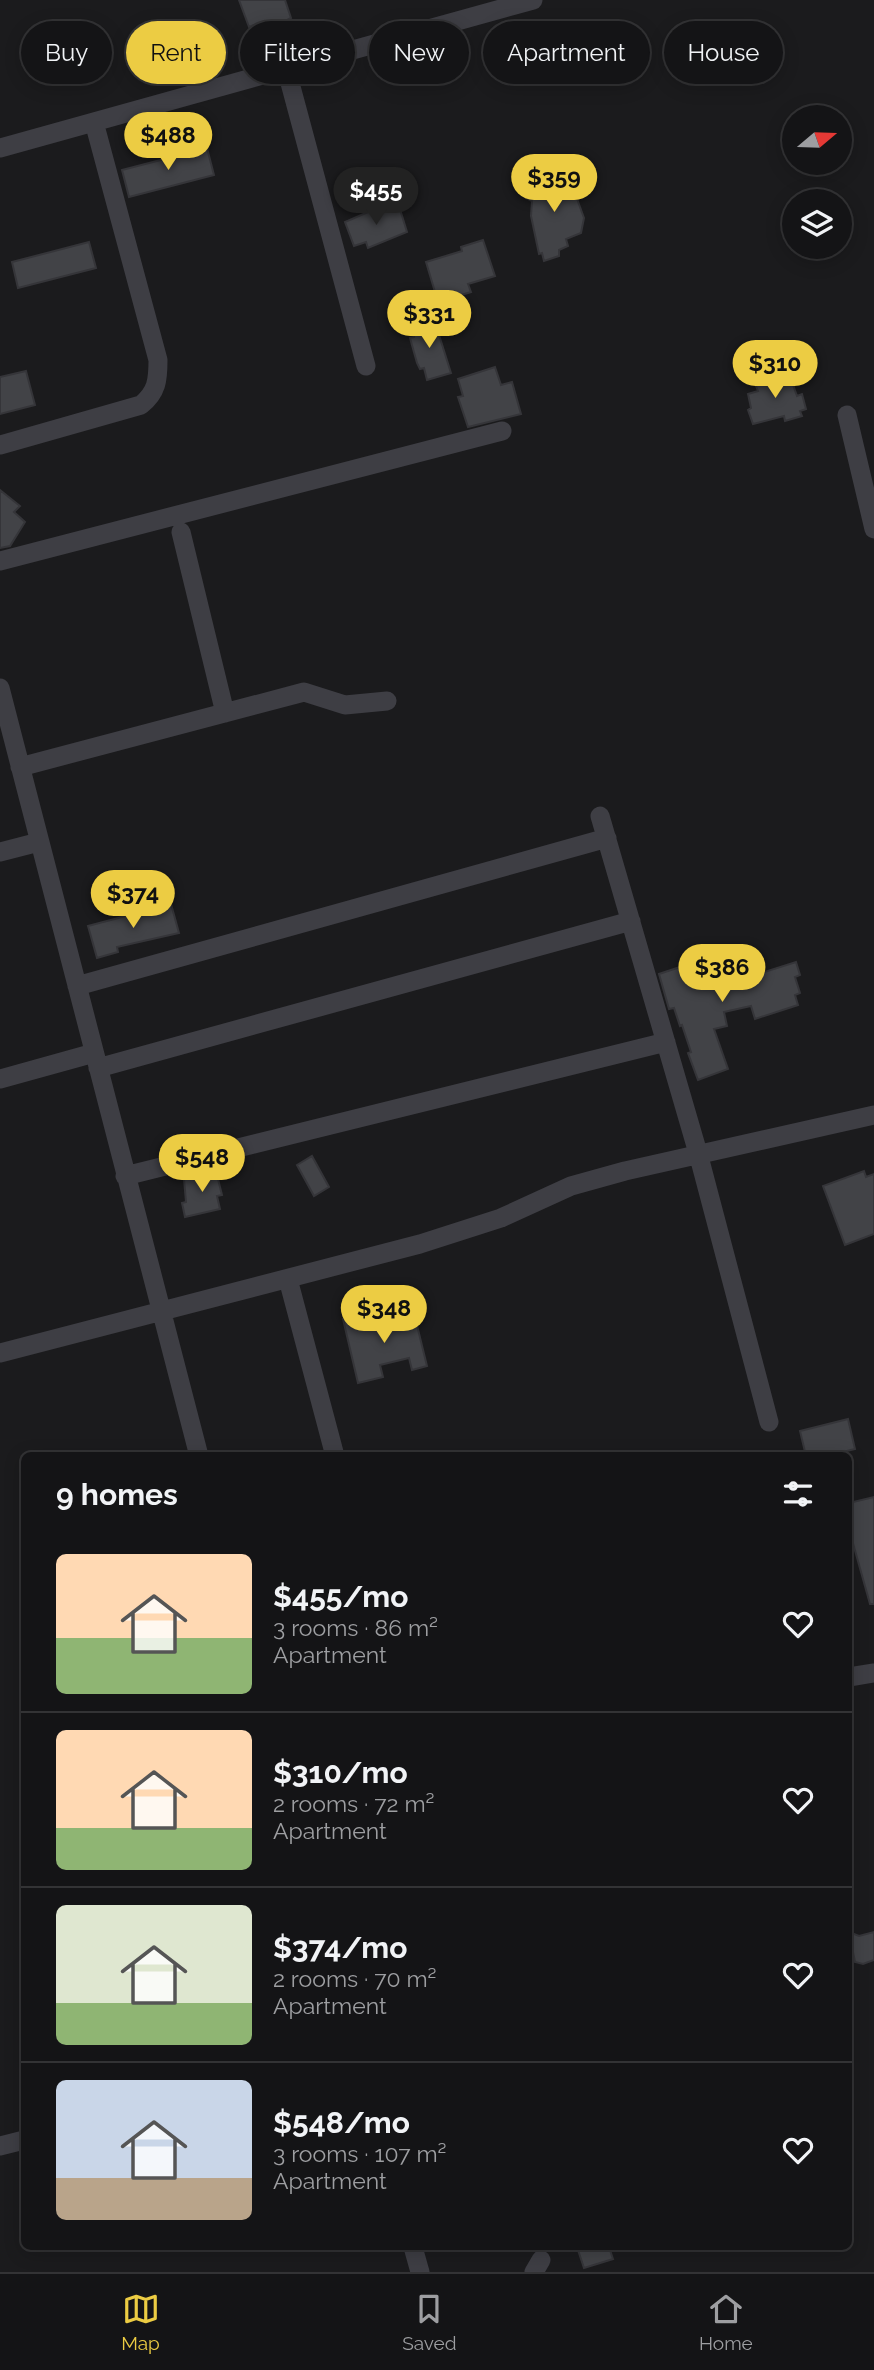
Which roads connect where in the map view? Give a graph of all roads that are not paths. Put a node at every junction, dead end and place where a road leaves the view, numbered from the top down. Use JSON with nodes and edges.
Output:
{"nodes":[{"id":1,"x":533,"y":0,"type":"edge"},
{"id":2,"x":355,"y":49,"type":"edge"},
{"id":3,"x":240,"y":81,"type":"edge"},
{"id":4,"x":290,"y":84,"type":"edge"},
{"id":5,"x":94,"y":122,"type":"junction"},
{"id":6,"x":0,"y":148,"type":"edge"},
{"id":7,"x":366,"y":366,"type":"dead end"},
{"id":8,"x":847,"y":415,"type":"dead end"},
{"id":9,"x":502,"y":430,"type":"dead end"},
{"id":10,"x":0,"y":445,"type":"edge"},
{"id":11,"x":874,"y":529,"type":"edge"},
{"id":12,"x":181,"y":532,"type":"dead end"},
{"id":13,"x":0,"y":561,"type":"edge"},
{"id":14,"x":0,"y":688,"type":"edge"},
{"id":15,"x":387,"y":701,"type":"dead end"},
{"id":16,"x":225,"y":713,"type":"junction"},
{"id":17,"x":20,"y":767,"type":"junction"},
{"id":18,"x":600,"y":816,"type":"dead end"},
{"id":19,"x":607,"y":838,"type":"junction"},
{"id":20,"x":40,"y":842,"type":"junction"},
{"id":21,"x":0,"y":852,"type":"edge"},
{"id":22,"x":631,"y":921,"type":"junction"},
{"id":23,"x":77,"y":986,"type":"junction"},
{"id":24,"x":666,"y":1042,"type":"junction"},
{"id":25,"x":96,"y":1060,"type":"junction"},
{"id":26,"x":0,"y":1079,"type":"edge"},
{"id":27,"x":874,"y":1115,"type":"edge"},
{"id":28,"x":698,"y":1153,"type":"junction"},
{"id":29,"x":125,"y":1176,"type":"junction"},
{"id":30,"x":288,"y":1279,"type":"junction"},
{"id":31,"x":160,"y":1310,"type":"junction"},
{"id":32,"x":0,"y":1353,"type":"edge"},
{"id":33,"x":769,"y":1422,"type":"dead end"},
{"id":34,"x":199,"y":1452,"type":"edge"},
{"id":35,"x":334,"y":1452,"type":"edge"},
{"id":36,"x":874,"y":1673,"type":"edge"},
{"id":37,"x":852,"y":1677,"type":"edge"},
{"id":38,"x":21,"y":2141,"type":"edge"},
{"id":39,"x":0,"y":2146,"type":"edge"},
{"id":40,"x":414,"y":2250,"type":"edge"},
{"id":41,"x":420,"y":2272,"type":"edge"}],
"edges":[{"from":1,"to":2,"type":"street"},
{"from":3,"to":5,"type":"street"},
{"from":4,"to":7,"type":"street"},
{"from":5,"to":6,"type":"street"},
{"from":5,"to":10,"type":"street"},
{"from":8,"to":11,"type":"street"},
{"from":9,"to":13,"type":"street"},
{"from":12,"to":16,"type":"street"},
{"from":14,"to":17,"type":"street"},
{"from":15,"to":16,"type":"street"},
{"from":16,"to":17,"type":"street"},
{"from":17,"to":20,"type":"street"},
{"from":18,"to":19,"type":"street"},
{"from":19,"to":22,"type":"street"},
{"from":19,"to":23,"type":"street"},
{"from":20,"to":21,"type":"street"},
{"from":20,"to":23,"type":"street"},
{"from":22,"to":24,"type":"street"},
{"from":22,"to":25,"type":"street"},
{"from":23,"to":25,"type":"street"},
{"from":24,"to":28,"type":"street"},
{"from":24,"to":29,"type":"street"},
{"from":25,"to":26,"type":"street"},
{"from":25,"to":29,"type":"street"},
{"from":27,"to":28,"type":"street"},
{"from":28,"to":30,"type":"street"},
{"from":28,"to":33,"type":"street"},
{"from":29,"to":31,"type":"street"},
{"from":30,"to":31,"type":"street"},
{"from":30,"to":35,"type":"street"},
{"from":31,"to":32,"type":"street"},
{"from":31,"to":34,"type":"street"},
{"from":36,"to":37,"type":"street"},
{"from":38,"to":39,"type":"street"},
{"from":40,"to":41,"type":"street"}]}
